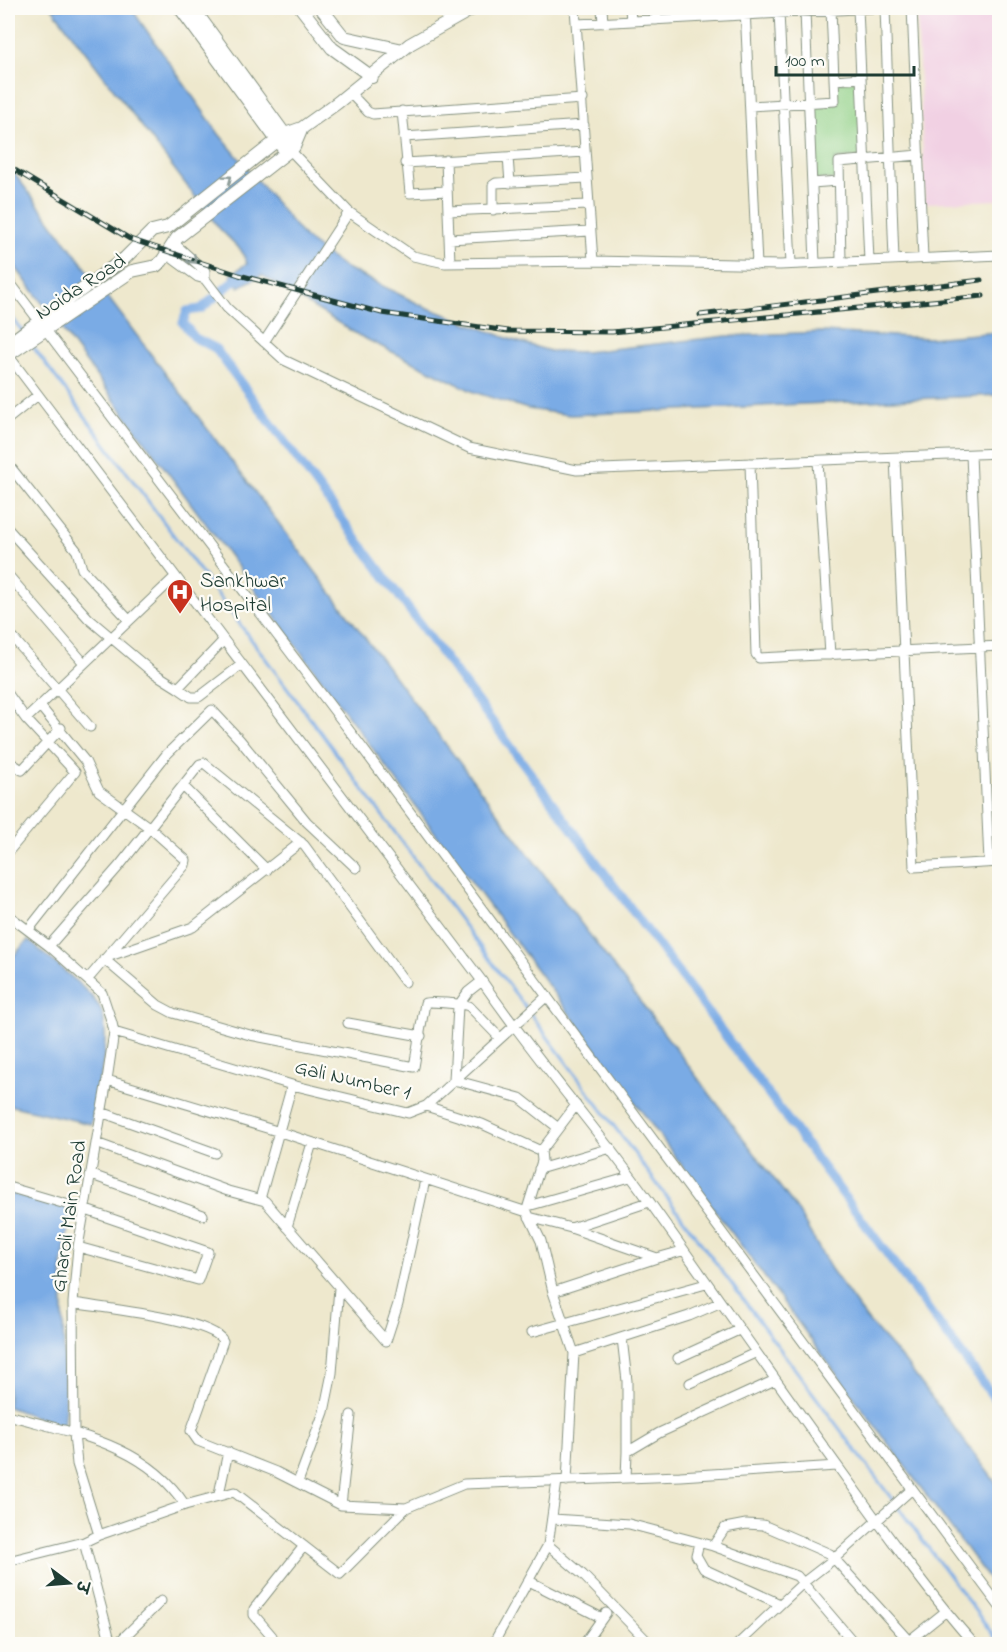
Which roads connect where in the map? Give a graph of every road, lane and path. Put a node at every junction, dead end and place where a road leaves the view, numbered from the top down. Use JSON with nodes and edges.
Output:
{"nodes":[{"id":1,"x":180,"y":8,"type":"edge"},
{"id":2,"x":193,"y":8,"type":"edge"},
{"id":3,"x":301,"y":8,"type":"edge"},
{"id":4,"x":321,"y":8,"type":"edge"},
{"id":5,"x":474,"y":8,"type":"edge"},
{"id":6,"x":575,"y":8,"type":"edge"},
{"id":7,"x":602,"y":8,"type":"edge"},
{"id":8,"x":630,"y":8,"type":"edge"},
{"id":9,"x":656,"y":8,"type":"edge"},
{"id":10,"x":858,"y":8,"type":"edge"},
{"id":11,"x":875,"y":8,"type":"edge"},
{"id":12,"x":885,"y":8,"type":"edge"},
{"id":13,"x":912,"y":8,"type":"edge"},
{"id":14,"x":831,"y":10,"type":"junction"},
{"id":15,"x":745,"y":11,"type":"edge"},
{"id":16,"x":805,"y":11,"type":"junction"},
{"id":17,"x":710,"y":12,"type":"edge"},
{"id":18,"x":779,"y":12,"type":"junction"},
{"id":19,"x":684,"y":13,"type":"edge"},
{"id":20,"x":657,"y":20,"type":"junction"},
{"id":21,"x":631,"y":21,"type":"junction"},
{"id":22,"x":603,"y":23,"type":"junction"},
{"id":23,"x":577,"y":24,"type":"junction"},
{"id":24,"x":344,"y":37,"type":"junction"},
{"id":25,"x":332,"y":48,"type":"junction"},
{"id":26,"x":403,"y":50,"type":"junction"},
{"id":27,"x":372,"y":77,"type":"junction"},
{"id":28,"x":861,"y":78,"type":"junction"},
{"id":29,"x":834,"y":80,"type":"junction"},
{"id":30,"x":350,"y":93,"type":"junction"},
{"id":31,"x":583,"y":99,"type":"junction"},
{"id":32,"x":809,"y":103,"type":"junction"},
{"id":33,"x":783,"y":104,"type":"junction"},
{"id":34,"x":750,"y":106,"type":"junction"},
{"id":35,"x":402,"y":111,"type":"junction"},
{"id":36,"x":584,"y":125,"type":"junction"},
{"id":37,"x":302,"y":128,"type":"junction"},
{"id":38,"x":404,"y":137,"type":"junction"},
{"id":39,"x":277,"y":141,"type":"junction"},
{"id":40,"x":287,"y":152,"type":"junction"},
{"id":41,"x":585,"y":152,"type":"junction"},
{"id":42,"x":919,"y":155,"type":"junction"},
{"id":43,"x":508,"y":157,"type":"junction"},
{"id":44,"x":890,"y":159,"type":"junction"},
{"id":45,"x":446,"y":160,"type":"junction"},
{"id":46,"x":864,"y":160,"type":"junction"},
{"id":47,"x":405,"y":163,"type":"junction"},
{"id":48,"x":586,"y":178,"type":"junction"},
{"id":49,"x":838,"y":181,"type":"junction"},
{"id":50,"x":510,"y":183,"type":"junction"},
{"id":51,"x":812,"y":183,"type":"junction"},
{"id":52,"x":447,"y":190,"type":"junction"},
{"id":53,"x":588,"y":205,"type":"junction"},
{"id":54,"x":493,"y":210,"type":"junction"},
{"id":55,"x":448,"y":211,"type":"junction"},
{"id":56,"x":349,"y":212,"type":"junction"},
{"id":57,"x":168,"y":227,"type":"junction"},
{"id":58,"x":590,"y":231,"type":"junction"},
{"id":59,"x":449,"y":239,"type":"junction"},
{"id":60,"x":174,"y":246,"type":"junction"},
{"id":61,"x":134,"y":248,"type":"junction"},
{"id":62,"x":999,"y":255,"type":"edge"},
{"id":63,"x":923,"y":258,"type":"junction"},
{"id":64,"x":894,"y":260,"type":"junction"},
{"id":65,"x":592,"y":261,"type":"junction"},
{"id":66,"x":868,"y":261,"type":"junction"},
{"id":67,"x":841,"y":262,"type":"junction"},
{"id":68,"x":450,"y":263,"type":"junction"},
{"id":69,"x":815,"y":263,"type":"junction"},
{"id":70,"x":791,"y":264,"type":"junction"},
{"id":71,"x":757,"y":265,"type":"junction"},
{"id":72,"x":142,"y":268,"type":"junction"},
{"id":73,"x":8,"y":280,"type":"edge"},
{"id":74,"x":102,"y":283,"type":"junction"},
{"id":75,"x":39,"y":328,"type":"junction"},
{"id":76,"x":264,"y":342,"type":"junction"},
{"id":77,"x":10,"y":349,"type":"edge"},
{"id":78,"x":38,"y":395,"type":"junction"},
{"id":79,"x":8,"y":419,"type":"edge"},
{"id":80,"x":999,"y":453,"type":"edge"},
{"id":81,"x":971,"y":455,"type":"junction"},
{"id":82,"x":895,"y":458,"type":"junction"},
{"id":83,"x":818,"y":460,"type":"junction"},
{"id":84,"x":750,"y":463,"type":"junction"},
{"id":85,"x":8,"y":464,"type":"edge"},
{"id":86,"x":8,"y":529,"type":"edge"},
{"id":87,"x":8,"y":575,"type":"edge"},
{"id":88,"x":175,"y":577,"type":"junction"},
{"id":89,"x":129,"y":620,"type":"junction"},
{"id":90,"x":8,"y":635,"type":"edge"},
{"id":91,"x":110,"y":638,"type":"junction"},
{"id":92,"x":223,"y":641,"type":"junction"},
{"id":93,"x":999,"y":646,"type":"edge"},
{"id":94,"x":980,"y":647,"type":"junction"},
{"id":95,"x":904,"y":651,"type":"junction"},
{"id":96,"x":830,"y":655,"type":"junction"},
{"id":97,"x":84,"y":663,"type":"junction"},
{"id":98,"x":241,"y":665,"type":"junction"},
{"id":99,"x":178,"y":688,"type":"junction"},
{"id":100,"x":58,"y":690,"type":"junction"},
{"id":101,"x":8,"y":694,"type":"edge"},
{"id":102,"x":199,"y":697,"type":"junction"},
{"id":103,"x":40,"y":706,"type":"junction"},
{"id":104,"x":212,"y":710,"type":"junction"},
{"id":105,"x":26,"y":719,"type":"junction"},
{"id":106,"x":90,"y":727,"type":"dead end"},
{"id":107,"x":61,"y":728,"type":"junction"},
{"id":108,"x":46,"y":742,"type":"junction"},
{"id":109,"x":8,"y":762,"type":"edge"},
{"id":110,"x":183,"y":786,"type":"junction"},
{"id":111,"x":121,"y":810,"type":"junction"},
{"id":112,"x":150,"y":828,"type":"junction"},
{"id":113,"x":301,"y":842,"type":"junction"},
{"id":114,"x":8,"y":852,"type":"edge"},
{"id":115,"x":989,"y":862,"type":"junction"},
{"id":116,"x":999,"y":862,"type":"edge"},
{"id":117,"x":356,"y":868,"type":"dead end"},
{"id":118,"x":267,"y":870,"type":"junction"},
{"id":119,"x":8,"y":915,"type":"edge"},
{"id":120,"x":29,"y":929,"type":"junction"},
{"id":121,"x":49,"y":945,"type":"junction"},
{"id":122,"x":105,"y":958,"type":"junction"},
{"id":123,"x":88,"y":979,"type":"junction"},
{"id":124,"x":482,"y":981,"type":"junction"},
{"id":125,"x":405,"y":982,"type":"dead end"},
{"id":126,"x":544,"y":999,"type":"junction"},
{"id":127,"x":458,"y":1006,"type":"junction"},
{"id":128,"x":348,"y":1023,"type":"dead end"},
{"id":129,"x":513,"y":1026,"type":"junction"},
{"id":130,"x":114,"y":1032,"type":"junction"},
{"id":131,"x":421,"y":1036,"type":"junction"},
{"id":132,"x":500,"y":1038,"type":"junction"},
{"id":133,"x":107,"y":1080,"type":"junction"},
{"id":134,"x":454,"y":1080,"type":"junction"},
{"id":135,"x":292,"y":1085,"type":"junction"},
{"id":136,"x":576,"y":1105,"type":"junction"},
{"id":137,"x":426,"y":1106,"type":"junction"},
{"id":138,"x":101,"y":1112,"type":"junction"},
{"id":139,"x":557,"y":1127,"type":"junction"},
{"id":140,"x":280,"y":1132,"type":"junction"},
{"id":141,"x":96,"y":1143,"type":"junction"},
{"id":142,"x":312,"y":1143,"type":"junction"},
{"id":143,"x":611,"y":1148,"type":"junction"},
{"id":144,"x":541,"y":1151,"type":"junction"},
{"id":145,"x":215,"y":1153,"type":"dead end"},
{"id":146,"x":539,"y":1169,"type":"junction"},
{"id":147,"x":92,"y":1175,"type":"junction"},
{"id":148,"x":630,"y":1177,"type":"junction"},
{"id":149,"x":425,"y":1180,"type":"junction"},
{"id":150,"x":8,"y":1187,"type":"edge"},
{"id":151,"x":260,"y":1198,"type":"junction"},
{"id":152,"x":649,"y":1202,"type":"junction"},
{"id":153,"x":86,"y":1210,"type":"junction"},
{"id":154,"x":528,"y":1212,"type":"junction"},
{"id":155,"x":203,"y":1215,"type":"dead end"},
{"id":156,"x":287,"y":1227,"type":"junction"},
{"id":157,"x":571,"y":1228,"type":"junction"},
{"id":158,"x":78,"y":1247,"type":"junction"},
{"id":159,"x":682,"y":1251,"type":"junction"},
{"id":160,"x":657,"y":1258,"type":"junction"},
{"id":161,"x":706,"y":1284,"type":"junction"},
{"id":162,"x":339,"y":1288,"type":"junction"},
{"id":163,"x":553,"y":1292,"type":"junction"},
{"id":164,"x":73,"y":1303,"type":"junction"},
{"id":165,"x":719,"y":1303,"type":"junction"},
{"id":166,"x":564,"y":1322,"type":"junction"},
{"id":167,"x":739,"y":1330,"type":"junction"},
{"id":168,"x":532,"y":1332,"type":"dead end"},
{"id":169,"x":622,"y":1338,"type":"junction"},
{"id":170,"x":574,"y":1353,"type":"junction"},
{"id":171,"x":755,"y":1353,"type":"junction"},
{"id":172,"x":678,"y":1358,"type":"dead end"},
{"id":173,"x":775,"y":1380,"type":"junction"},
{"id":174,"x":690,"y":1383,"type":"dead end"},
{"id":175,"x":8,"y":1415,"type":"edge"},
{"id":176,"x":351,"y":1415,"type":"dead end"},
{"id":177,"x":74,"y":1434,"type":"junction"},
{"id":178,"x":228,"y":1452,"type":"junction"},
{"id":179,"x":627,"y":1452,"type":"junction"},
{"id":180,"x":837,"y":1466,"type":"junction"},
{"id":181,"x":626,"y":1478,"type":"junction"},
{"id":182,"x":562,"y":1481,"type":"junction"},
{"id":183,"x":298,"y":1482,"type":"junction"},
{"id":184,"x":908,"y":1492,"type":"junction"},
{"id":185,"x":219,"y":1494,"type":"junction"},
{"id":186,"x":185,"y":1505,"type":"junction"},
{"id":187,"x":341,"y":1505,"type":"junction"},
{"id":188,"x":406,"y":1508,"type":"junction"},
{"id":189,"x":553,"y":1520,"type":"junction"},
{"id":190,"x":878,"y":1521,"type":"junction"},
{"id":191,"x":99,"y":1535,"type":"junction"},
{"id":192,"x":84,"y":1542,"type":"junction"},
{"id":193,"x":699,"y":1543,"type":"junction"},
{"id":194,"x":548,"y":1545,"type":"junction"},
{"id":195,"x":304,"y":1546,"type":"junction"},
{"id":196,"x":713,"y":1546,"type":"junction"},
{"id":197,"x":836,"y":1558,"type":"junction"},
{"id":198,"x":8,"y":1561,"type":"edge"},
{"id":199,"x":529,"y":1581,"type":"junction"},
{"id":200,"x":804,"y":1582,"type":"junction"},
{"id":201,"x":161,"y":1601,"type":"dead end"},
{"id":202,"x":780,"y":1604,"type":"junction"},
{"id":203,"x":611,"y":1606,"type":"junction"},
{"id":204,"x":999,"y":1607,"type":"edge"},
{"id":205,"x":945,"y":1612,"type":"junction"},
{"id":206,"x":602,"y":1618,"type":"junction"},
{"id":207,"x":907,"y":1643,"type":"edge"},
{"id":208,"x":111,"y":1644,"type":"edge"},
{"id":209,"x":117,"y":1644,"type":"edge"},
{"id":210,"x":270,"y":1644,"type":"edge"},
{"id":211,"x":493,"y":1644,"type":"edge"},
{"id":212,"x":584,"y":1644,"type":"edge"},
{"id":213,"x":650,"y":1644,"type":"edge"},
{"id":214,"x":738,"y":1644,"type":"edge"},
{"id":215,"x":855,"y":1644,"type":"edge"},
{"id":216,"x":974,"y":1644,"type":"edge"}],
"edges":[{"from":1,"to":39,"type":"main road"},
{"from":2,"to":39,"type":"main road"},
{"from":3,"to":25,"type":"main road"},
{"from":4,"to":24,"type":"main road"},
{"from":5,"to":26,"type":"main road","name":"Noida Road"},
{"from":6,"to":23,"type":"street"},
{"from":7,"to":22,"type":"street"},
{"from":8,"to":21,"type":"street"},
{"from":9,"to":20,"type":"street"},
{"from":10,"to":11,"type":"street"},
{"from":10,"to":14,"type":"street"},
{"from":10,"to":28,"type":"street"},
{"from":12,"to":44,"type":"street"},
{"from":13,"to":42,"type":"street"},
{"from":14,"to":16,"type":"street"},
{"from":14,"to":29,"type":"street"},
{"from":15,"to":17,"type":"street"},
{"from":15,"to":18,"type":"street"},
{"from":15,"to":34,"type":"street"},
{"from":16,"to":18,"type":"street"},
{"from":16,"to":32,"type":"street"},
{"from":17,"to":19,"type":"street"},
{"from":18,"to":33,"type":"street"},
{"from":19,"to":20,"type":"street"},
{"from":20,"to":21,"type":"street"},
{"from":21,"to":22,"type":"street"},
{"from":22,"to":23,"type":"street"},
{"from":23,"to":31,"type":"street"},
{"from":24,"to":25,"type":"main road"},
{"from":24,"to":26,"type":"main road"},
{"from":25,"to":27,"type":"main road"},
{"from":26,"to":27,"type":"main road","name":"Noida Road"},
{"from":27,"to":30,"type":"main road","name":"Noida Road"},
{"from":28,"to":29,"type":"street"},
{"from":28,"to":46,"type":"street"},
{"from":29,"to":32,"type":"street"},
{"from":30,"to":35,"type":"street"},
{"from":30,"to":37,"type":"main road","name":"Noida Road"},
{"from":31,"to":35,"type":"street"},
{"from":31,"to":36,"type":"street"},
{"from":32,"to":33,"type":"street"},
{"from":32,"to":51,"type":"street"},
{"from":33,"to":34,"type":"street"},
{"from":33,"to":70,"type":"street"},
{"from":34,"to":71,"type":"street"},
{"from":35,"to":38,"type":"street"},
{"from":36,"to":38,"type":"street"},
{"from":36,"to":41,"type":"street"},
{"from":37,"to":39,"type":"main road","name":"Noida Road"},
{"from":37,"to":40,"type":"main road"},
{"from":38,"to":47,"type":"street"},
{"from":39,"to":40,"type":"main road"},
{"from":57,"to":39,"type":"main road","name":"Noida Road","one_way":true},
{"from":40,"to":56,"type":"street"},
{"from":40,"to":60,"type":"main road","name":"Noida Road"},
{"from":41,"to":43,"type":"street"},
{"from":41,"to":48,"type":"street"},
{"from":42,"to":44,"type":"street"},
{"from":42,"to":63,"type":"street"},
{"from":43,"to":45,"type":"street"},
{"from":43,"to":50,"type":"street"},
{"from":44,"to":46,"type":"street"},
{"from":44,"to":64,"type":"street"},
{"from":45,"to":47,"type":"street"},
{"from":45,"to":52,"type":"street"},
{"from":46,"to":49,"type":"street"},
{"from":46,"to":66,"type":"street"},
{"from":47,"to":52,"type":"street"},
{"from":48,"to":50,"type":"street"},
{"from":48,"to":53,"type":"street"},
{"from":49,"to":51,"type":"street"},
{"from":49,"to":67,"type":"street"},
{"from":50,"to":54,"type":"street"},
{"from":51,"to":69,"type":"street"},
{"from":52,"to":55,"type":"street"},
{"from":53,"to":54,"type":"street"},
{"from":53,"to":58,"type":"street"},
{"from":54,"to":55,"type":"street"},
{"from":55,"to":59,"type":"street"},
{"from":56,"to":68,"type":"street"},
{"from":56,"to":76,"type":"street"},
{"from":57,"to":60,"type":"main road"},
{"from":57,"to":61,"type":"main road","name":"Noida Road"},
{"from":58,"to":59,"type":"street"},
{"from":58,"to":65,"type":"street"},
{"from":59,"to":68,"type":"street"},
{"from":60,"to":72,"type":"main road","name":"Noida Road"},
{"from":60,"to":76,"type":"street"},
{"from":61,"to":72,"type":"main road"},
{"from":61,"to":74,"type":"main road","name":"Noida Road"},
{"from":62,"to":63,"type":"street"},
{"from":63,"to":64,"type":"street"},
{"from":64,"to":66,"type":"street"},
{"from":65,"to":68,"type":"street"},
{"from":65,"to":71,"type":"street"},
{"from":66,"to":67,"type":"street"},
{"from":67,"to":69,"type":"street"},
{"from":69,"to":70,"type":"street"},
{"from":70,"to":71,"type":"street"},
{"from":72,"to":74,"type":"main road","name":"Noida Road"},
{"from":73,"to":75,"type":"street"},
{"from":74,"to":75,"type":"main road","name":"Noida Road"},
{"from":75,"to":77,"type":"main road","name":"Noida Road"},
{"from":75,"to":126,"type":"street"},
{"from":76,"to":84,"type":"street"},
{"from":77,"to":78,"type":"street"},
{"from":78,"to":79,"type":"street"},
{"from":78,"to":88,"type":"street"},
{"from":80,"to":81,"type":"street"},
{"from":81,"to":82,"type":"street"},
{"from":81,"to":94,"type":"street"},
{"from":82,"to":83,"type":"street"},
{"from":82,"to":95,"type":"street"},
{"from":83,"to":84,"type":"street"},
{"from":83,"to":96,"type":"street"},
{"from":84,"to":96,"type":"street"},
{"from":85,"to":89,"type":"street"},
{"from":86,"to":91,"type":"street"},
{"from":87,"to":97,"type":"street"},
{"from":88,"to":89,"type":"street"},
{"from":88,"to":92,"type":"street"},
{"from":89,"to":91,"type":"street"},
{"from":90,"to":100,"type":"street"},
{"from":91,"to":97,"type":"street"},
{"from":91,"to":99,"type":"street"},
{"from":92,"to":98,"type":"street"},
{"from":92,"to":99,"type":"street"},
{"from":93,"to":94,"type":"street"},
{"from":94,"to":95,"type":"street"},
{"from":94,"to":115,"type":"street"},
{"from":95,"to":96,"type":"street"},
{"from":95,"to":115,"type":"street"},
{"from":97,"to":100,"type":"street"},
{"from":98,"to":102,"type":"street"},
{"from":98,"to":124,"type":"street"},
{"from":99,"to":102,"type":"street"},
{"from":100,"to":103,"type":"street"},
{"from":100,"to":106,"type":"street"},
{"from":101,"to":105,"type":"street"},
{"from":102,"to":104,"type":"street"},
{"from":103,"to":105,"type":"street"},
{"from":103,"to":107,"type":"street"},
{"from":104,"to":111,"type":"street"},
{"from":104,"to":117,"type":"street"},
{"from":105,"to":108,"type":"street"},
{"from":107,"to":108,"type":"street"},
{"from":107,"to":111,"type":"street"},
{"from":108,"to":109,"type":"street"},
{"from":108,"to":114,"type":"street"},
{"from":110,"to":112,"type":"street"},
{"from":110,"to":113,"type":"street"},
{"from":110,"to":118,"type":"street"},
{"from":111,"to":112,"type":"street"},
{"from":111,"to":120,"type":"street"},
{"from":112,"to":121,"type":"street"},
{"from":112,"to":122,"type":"street"},
{"from":113,"to":118,"type":"street"},
{"from":113,"to":125,"type":"street"},
{"from":115,"to":116,"type":"street"},
{"from":118,"to":122,"type":"street"},
{"from":119,"to":120,"type":"street","name":"Gharoli Main Road"},
{"from":120,"to":121,"type":"street","name":"Gharoli Main Road"},
{"from":121,"to":123,"type":"street","name":"Gharoli Main Road"},
{"from":122,"to":123,"type":"street"},
{"from":122,"to":131,"type":"street"},
{"from":123,"to":130,"type":"street","name":"Gharoli Main Road"},
{"from":124,"to":127,"type":"street"},
{"from":124,"to":129,"type":"street"},
{"from":126,"to":129,"type":"street","name":"Gali Number 1"},
{"from":126,"to":184,"type":"street"},
{"from":127,"to":131,"type":"street"},
{"from":127,"to":132,"type":"street"},
{"from":127,"to":134,"type":"street"},
{"from":128,"to":131,"type":"street"},
{"from":129,"to":132,"type":"street","name":"Gali Number 1"},
{"from":129,"to":136,"type":"street"},
{"from":130,"to":133,"type":"street","name":"Gharoli Main Road"},
{"from":130,"to":135,"type":"street","name":"Gali Number 1"},
{"from":132,"to":134,"type":"street","name":"Gali Number 1"},
{"from":133,"to":138,"type":"street","name":"Gharoli Main Road"},
{"from":133,"to":140,"type":"street"},
{"from":134,"to":137,"type":"street","name":"Gali Number 1"},
{"from":134,"to":139,"type":"street"},
{"from":135,"to":137,"type":"street","name":"Gali Number 1"},
{"from":135,"to":140,"type":"street"},
{"from":136,"to":139,"type":"street"},
{"from":136,"to":143,"type":"street"},
{"from":137,"to":144,"type":"street"},
{"from":138,"to":141,"type":"street","name":"Gharoli Main Road"},
{"from":138,"to":145,"type":"street"},
{"from":139,"to":144,"type":"street"},
{"from":140,"to":142,"type":"street"},
{"from":140,"to":151,"type":"street"},
{"from":141,"to":147,"type":"street","name":"Gharoli Main Road"},
{"from":141,"to":151,"type":"street"},
{"from":142,"to":149,"type":"street"},
{"from":142,"to":156,"type":"street"},
{"from":143,"to":146,"type":"street"},
{"from":143,"to":148,"type":"street"},
{"from":144,"to":146,"type":"street"},
{"from":146,"to":154,"type":"street"},
{"from":147,"to":153,"type":"street","name":"Gharoli Main Road"},
{"from":147,"to":155,"type":"street"},
{"from":148,"to":152,"type":"street"},
{"from":148,"to":154,"type":"street"},
{"from":149,"to":154,"type":"street"},
{"from":149,"to":162,"type":"street"},
{"from":150,"to":153,"type":"street"},
{"from":151,"to":156,"type":"street"},
{"from":152,"to":157,"type":"street"},
{"from":152,"to":159,"type":"street"},
{"from":153,"to":158,"type":"street","name":"Gharoli Main Road"},
{"from":153,"to":158,"type":"street"},
{"from":154,"to":157,"type":"street"},
{"from":154,"to":163,"type":"street"},
{"from":156,"to":162,"type":"street"},
{"from":157,"to":160,"type":"street"},
{"from":158,"to":164,"type":"street","name":"Gharoli Main Road"},
{"from":159,"to":160,"type":"street"},
{"from":159,"to":161,"type":"street"},
{"from":160,"to":163,"type":"street"},
{"from":161,"to":165,"type":"street"},
{"from":161,"to":166,"type":"street"},
{"from":162,"to":183,"type":"street"},
{"from":163,"to":166,"type":"street"},
{"from":164,"to":177,"type":"street","name":"Gharoli Main Road"},
{"from":164,"to":178,"type":"street"},
{"from":165,"to":167,"type":"street"},
{"from":165,"to":169,"type":"street"},
{"from":166,"to":168,"type":"street"},
{"from":166,"to":170,"type":"street"},
{"from":167,"to":171,"type":"street"},
{"from":167,"to":172,"type":"street"},
{"from":169,"to":170,"type":"street"},
{"from":169,"to":179,"type":"street"},
{"from":170,"to":182,"type":"street"},
{"from":171,"to":173,"type":"street"},
{"from":171,"to":174,"type":"street"},
{"from":173,"to":179,"type":"street"},
{"from":173,"to":180,"type":"street"},
{"from":175,"to":177,"type":"street"},
{"from":176,"to":187,"type":"street"},
{"from":177,"to":186,"type":"street"},
{"from":177,"to":191,"type":"street","name":"Gharoli Main Road"},
{"from":178,"to":183,"type":"street"},
{"from":178,"to":185,"type":"street"},
{"from":179,"to":181,"type":"street"},
{"from":180,"to":181,"type":"street"},
{"from":180,"to":190,"type":"street"},
{"from":181,"to":182,"type":"street"},
{"from":182,"to":188,"type":"street"},
{"from":182,"to":189,"type":"street"},
{"from":183,"to":187,"type":"street"},
{"from":184,"to":190,"type":"street"},
{"from":184,"to":204,"type":"street"},
{"from":185,"to":186,"type":"street"},
{"from":185,"to":195,"type":"street"},
{"from":186,"to":191,"type":"street"},
{"from":187,"to":188,"type":"street"},
{"from":188,"to":195,"type":"street"},
{"from":189,"to":193,"type":"street"},
{"from":189,"to":194,"type":"street"},
{"from":190,"to":197,"type":"street"},
{"from":190,"to":205,"type":"street"},
{"from":191,"to":192,"type":"street"},
{"from":192,"to":198,"type":"street"},
{"from":192,"to":208,"type":"street"},
{"from":193,"to":196,"type":"street"},
{"from":193,"to":202,"type":"street"},
{"from":194,"to":199,"type":"street"},
{"from":194,"to":203,"type":"street"},
{"from":195,"to":210,"type":"street"},
{"from":196,"to":197,"type":"street"},
{"from":196,"to":200,"type":"street"},
{"from":197,"to":200,"type":"street"},
{"from":197,"to":207,"type":"street"},
{"from":199,"to":206,"type":"street"},
{"from":199,"to":211,"type":"street"},
{"from":200,"to":202,"type":"street"},
{"from":200,"to":215,"type":"street"},
{"from":201,"to":209,"type":"street"},
{"from":202,"to":214,"type":"street"},
{"from":203,"to":206,"type":"street"},
{"from":203,"to":213,"type":"street"},
{"from":205,"to":207,"type":"street"},
{"from":205,"to":216,"type":"street"},
{"from":206,"to":212,"type":"street"}]}
